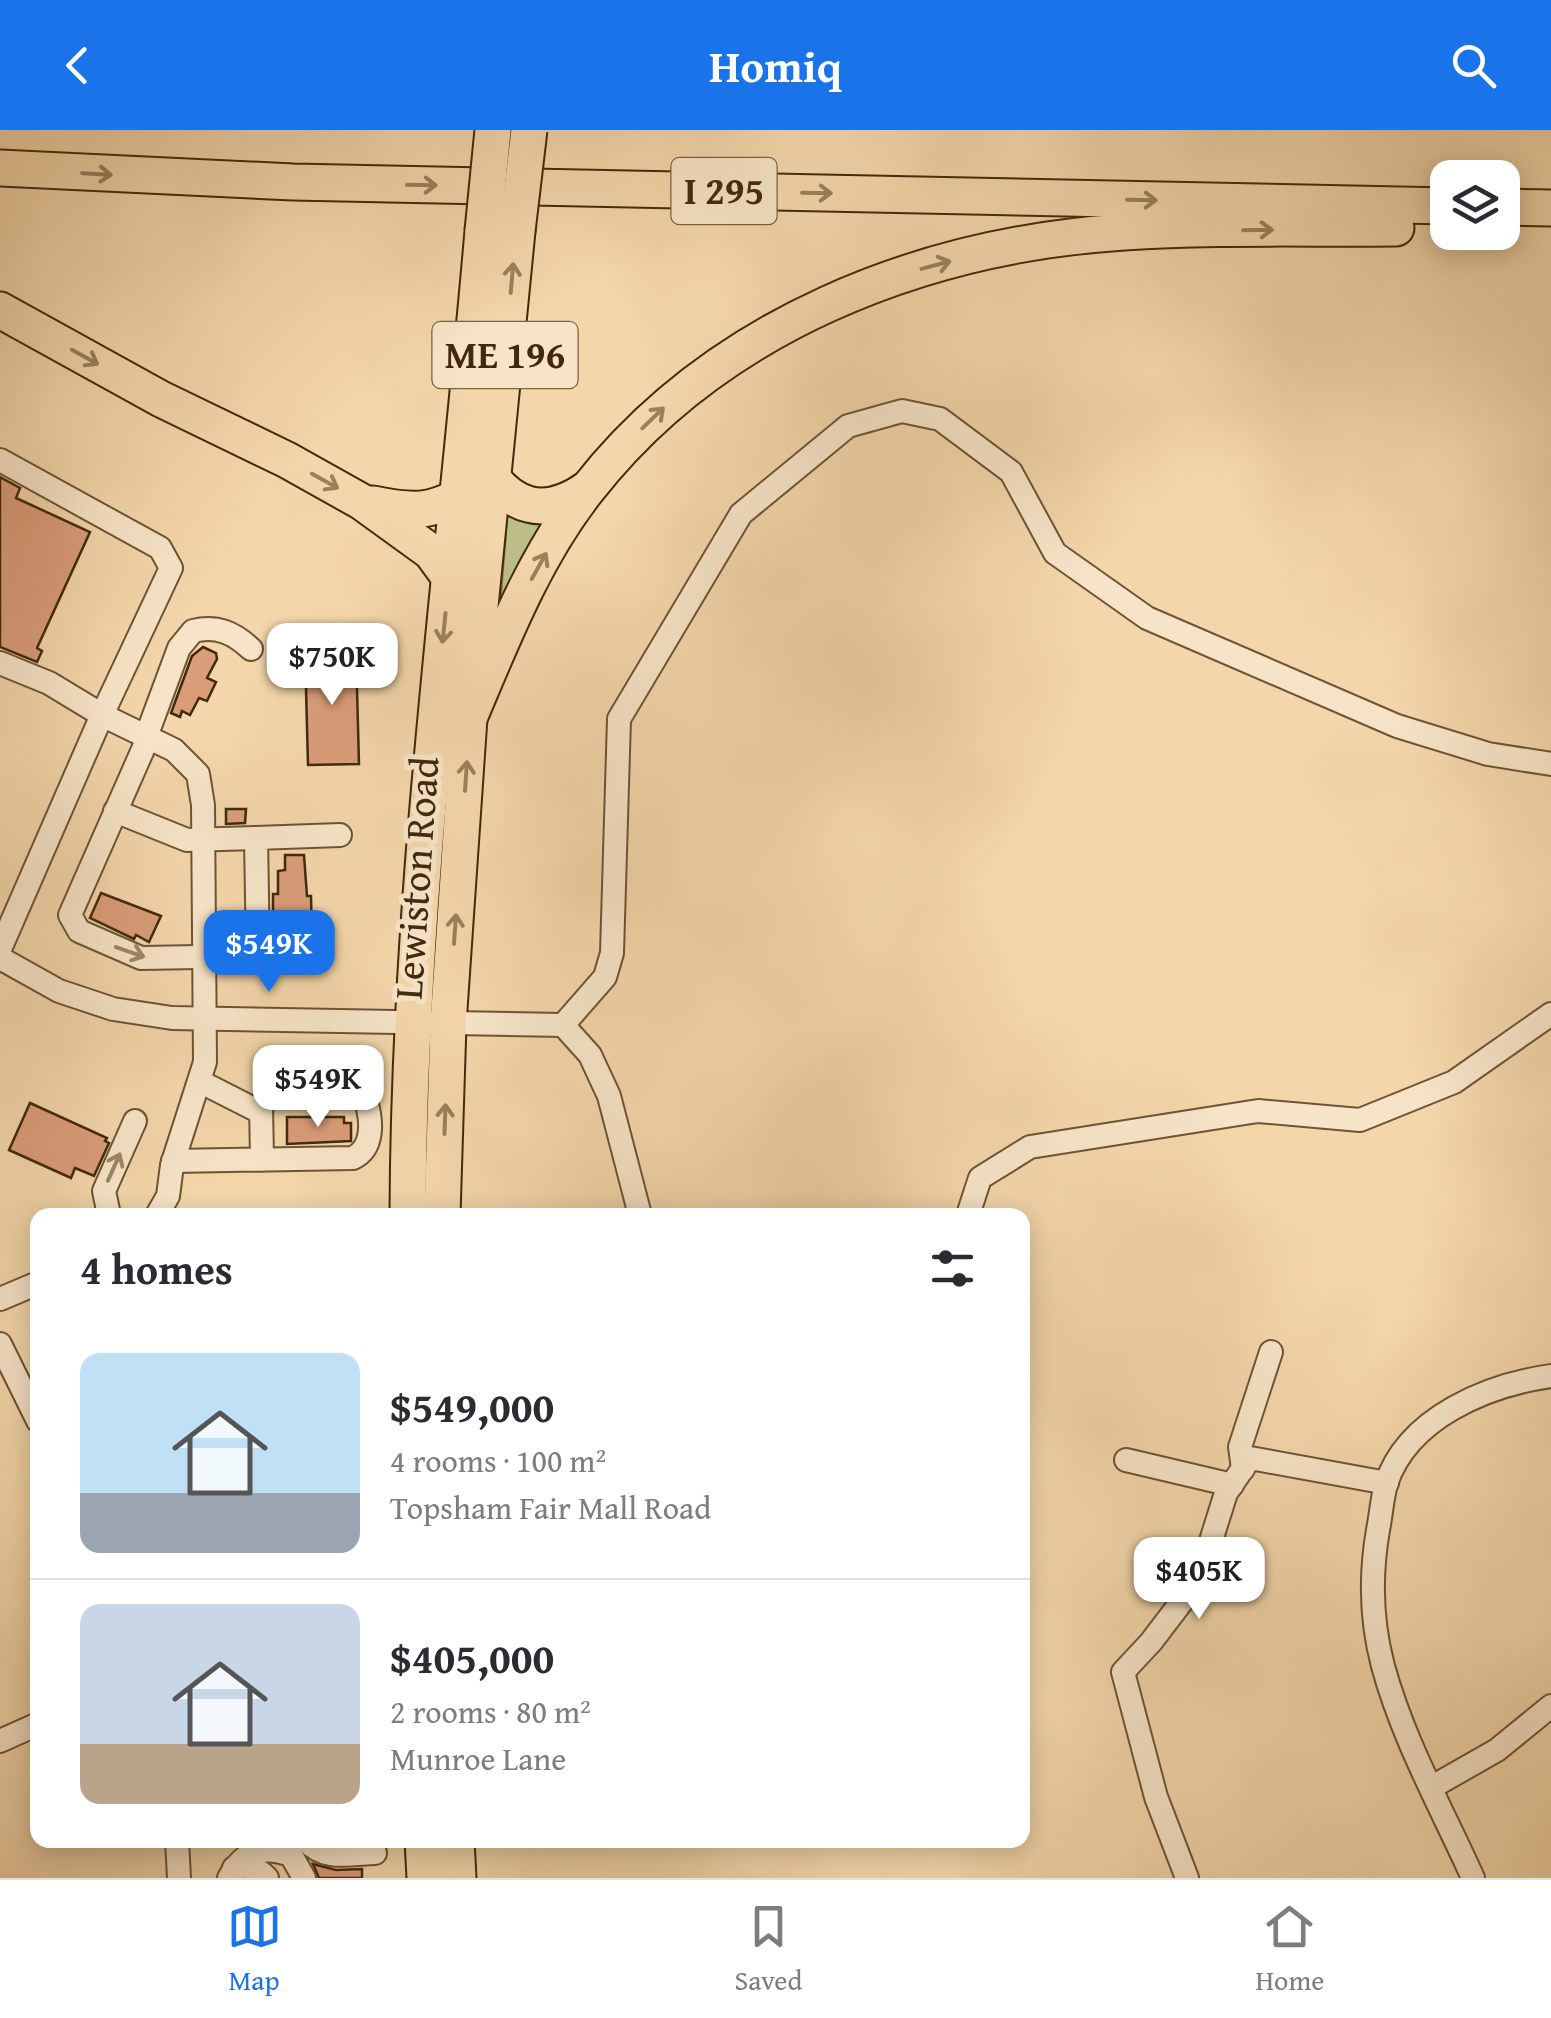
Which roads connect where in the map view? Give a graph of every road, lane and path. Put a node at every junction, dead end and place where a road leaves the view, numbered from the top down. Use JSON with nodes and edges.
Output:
{"nodes":[{"id":1,"x":494,"y":130,"type":"edge"},
{"id":2,"x":529,"y":130,"type":"edge"},
{"id":3,"x":0,"y":168,"type":"edge"},
{"id":4,"x":1430,"y":206,"type":"edge"},
{"id":5,"x":1520,"y":207,"type":"edge"},
{"id":6,"x":1551,"y":208,"type":"edge"},
{"id":7,"x":1551,"y":226,"type":"edge"},
{"id":8,"x":1520,"y":227,"type":"edge"},
{"id":9,"x":1430,"y":228,"type":"edge"},
{"id":10,"x":500,"y":231,"type":"junction"},
{"id":11,"x":0,"y":310,"type":"edge"},
{"id":12,"x":466,"y":440,"type":"junction"},
{"id":13,"x":0,"y":460,"type":"edge"},
{"id":14,"x":492,"y":480,"type":"junction"},
{"id":15,"x":587,"y":489,"type":"junction"},
{"id":16,"x":460,"y":496,"type":"junction"},
{"id":17,"x":362,"y":502,"type":"junction"},
{"id":18,"x":450,"y":578,"type":"junction"},
{"id":19,"x":251,"y":649,"type":"dead end"},
{"id":20,"x":0,"y":663,"type":"edge"},
{"id":21,"x":102,"y":715,"type":"junction"},
{"id":22,"x":470,"y":718,"type":"junction"},
{"id":23,"x":147,"y":738,"type":"junction"},
{"id":24,"x":1551,"y":764,"type":"edge"},
{"id":25,"x":115,"y":811,"type":"junction"},
{"id":26,"x":340,"y":836,"type":"dead end"},
{"id":27,"x":203,"y":838,"type":"junction"},
{"id":28,"x":256,"y":838,"type":"junction"},
{"id":29,"x":0,"y":949,"type":"edge"},
{"id":30,"x":203,"y":955,"type":"junction"},
{"id":31,"x":0,"y":958,"type":"edge"},
{"id":32,"x":1551,"y":1014,"type":"edge"},
{"id":33,"x":203,"y":1021,"type":"junction"},
{"id":34,"x":412,"y":1023,"type":"junction"},
{"id":35,"x":448,"y":1024,"type":"junction"},
{"id":36,"x":562,"y":1025,"type":"junction"},
{"id":37,"x":201,"y":1082,"type":"junction"},
{"id":38,"x":260,"y":1112,"type":"junction"},
{"id":39,"x":135,"y":1121,"type":"dead end"},
{"id":40,"x":262,"y":1160,"type":"junction"},
{"id":41,"x":173,"y":1161,"type":"junction"},
{"id":42,"x":108,"y":1208,"type":"edge"},
{"id":43,"x":162,"y":1208,"type":"edge"},
{"id":44,"x":408,"y":1208,"type":"edge"},
{"id":45,"x":442,"y":1208,"type":"edge"},
{"id":46,"x":638,"y":1208,"type":"edge"},
{"id":47,"x":970,"y":1208,"type":"edge"},
{"id":48,"x":30,"y":1287,"type":"edge"},
{"id":49,"x":0,"y":1300,"type":"edge"},
{"id":50,"x":0,"y":1344,"type":"edge"},
{"id":51,"x":1270,"y":1352,"type":"dead end"},
{"id":52,"x":1551,"y":1376,"type":"edge"},
{"id":53,"x":30,"y":1405,"type":"edge"},
{"id":54,"x":1126,"y":1460,"type":"dead end"},
{"id":55,"x":1237,"y":1477,"type":"junction"},
{"id":56,"x":1387,"y":1483,"type":"junction"},
{"id":57,"x":1551,"y":1706,"type":"edge"},
{"id":58,"x":30,"y":1728,"type":"edge"},
{"id":59,"x":0,"y":1741,"type":"edge"},
{"id":60,"x":1432,"y":1786,"type":"junction"},
{"id":61,"x":177,"y":1848,"type":"edge"},
{"id":62,"x":304,"y":1848,"type":"edge"},
{"id":63,"x":366,"y":1848,"type":"edge"},
{"id":64,"x":374,"y":1848,"type":"edge"},
{"id":65,"x":423,"y":1848,"type":"edge"},
{"id":66,"x":456,"y":1848,"type":"edge"},
{"id":67,"x":232,"y":1873,"type":"edge"},
{"id":68,"x":179,"y":1878,"type":"edge"},
{"id":69,"x":268,"y":1878,"type":"edge"},
{"id":70,"x":304,"y":1878,"type":"edge"},
{"id":71,"x":377,"y":1878,"type":"edge"},
{"id":72,"x":425,"y":1878,"type":"edge"},
{"id":73,"x":458,"y":1878,"type":"edge"},
{"id":74,"x":1187,"y":1878,"type":"edge"},
{"id":75,"x":1473,"y":1878,"type":"edge"}],
"edges":[{"from":1,"to":10,"type":"highway","name":"Lewiston Road","number":"ME 196","bridge":true},
{"from":2,"to":10,"type":"highway","name":"Lewiston Road","number":"ME 196","bridge":true},
{"from":3,"to":4,"type":"highway","number":"I 295","one_way":true},
{"from":5,"to":6,"type":"highway"},
{"from":7,"to":8,"type":"highway"},
{"from":15,"to":9,"type":"highway","one_way":true},
{"from":10,"to":12,"type":"highway","name":"Lewiston Road","number":"ME 196"},
{"from":14,"to":10,"type":"highway","name":"Lewiston Road","number":"ME 196","one_way":true},
{"from":11,"to":17,"type":"highway","one_way":true},
{"from":12,"to":14,"type":"highway"},
{"from":12,"to":16,"type":"highway","name":"Lewiston Road","number":"ME 196"},
{"from":13,"to":21,"type":"street"},
{"from":14,"to":15,"type":"highway"},
{"from":14,"to":16,"type":"highway"},
{"from":14,"to":22,"type":"highway","name":"Lewiston Road","number":"ME 196"},
{"from":22,"to":15,"type":"highway","one_way":true},
{"from":16,"to":17,"type":"highway"},
{"from":16,"to":18,"type":"highway","name":"Lewiston Road","number":"ME 196"},
{"from":17,"to":18,"type":"highway"},
{"from":18,"to":34,"type":"highway","name":"Lewiston Road","number":"ME 196","one_way":true},
{"from":19,"to":23,"type":"street"},
{"from":20,"to":21,"type":"street"},
{"from":21,"to":23,"type":"street"},
{"from":21,"to":29,"type":"street"},
{"from":35,"to":22,"type":"highway","name":"Lewiston Road","number":"ME 196","one_way":true},
{"from":23,"to":25,"type":"street"},
{"from":23,"to":27,"type":"street"},
{"from":24,"to":36,"type":"street"},
{"from":25,"to":27,"type":"street"},
{"from":25,"to":30,"type":"street","one_way":true},
{"from":26,"to":28,"type":"street"},
{"from":27,"to":28,"type":"street"},
{"from":27,"to":30,"type":"street"},
{"from":28,"to":30,"type":"street"},
{"from":30,"to":33,"type":"street"},
{"from":31,"to":33,"type":"street"},
{"from":32,"to":47,"type":"street"},
{"from":33,"to":34,"type":"street"},
{"from":33,"to":37,"type":"street"},
{"from":34,"to":35,"type":"street"},
{"from":34,"to":44,"type":"highway","name":"Lewiston Road","number":"ME 196"},
{"from":35,"to":36,"type":"street"},
{"from":45,"to":35,"type":"highway","name":"Lewiston Road","number":"ME 196","one_way":true},
{"from":36,"to":46,"type":"street"},
{"from":37,"to":38,"type":"street"},
{"from":37,"to":41,"type":"street"},
{"from":38,"to":40,"type":"street"},
{"from":38,"to":40,"type":"street"},
{"from":42,"to":39,"type":"street","one_way":true},
{"from":40,"to":41,"type":"street"},
{"from":41,"to":43,"type":"street"},
{"from":48,"to":49,"type":"street"},
{"from":50,"to":53,"type":"street"},
{"from":51,"to":55,"type":"street"},
{"from":52,"to":56,"type":"street"},
{"from":54,"to":55,"type":"street"},
{"from":55,"to":56,"type":"street"},
{"from":55,"to":74,"type":"street"},
{"from":56,"to":60,"type":"street"},
{"from":57,"to":60,"type":"street"},
{"from":58,"to":59,"type":"street"},
{"from":60,"to":75,"type":"street"},
{"from":61,"to":68,"type":"street"},
{"from":62,"to":63,"type":"street"},
{"from":62,"to":67,"type":"street"},
{"from":62,"to":70,"type":"street"},
{"from":64,"to":71,"type":"street"},
{"from":65,"to":72,"type":"highway"},
{"from":66,"to":73,"type":"highway"},
{"from":67,"to":69,"type":"street"}]}
